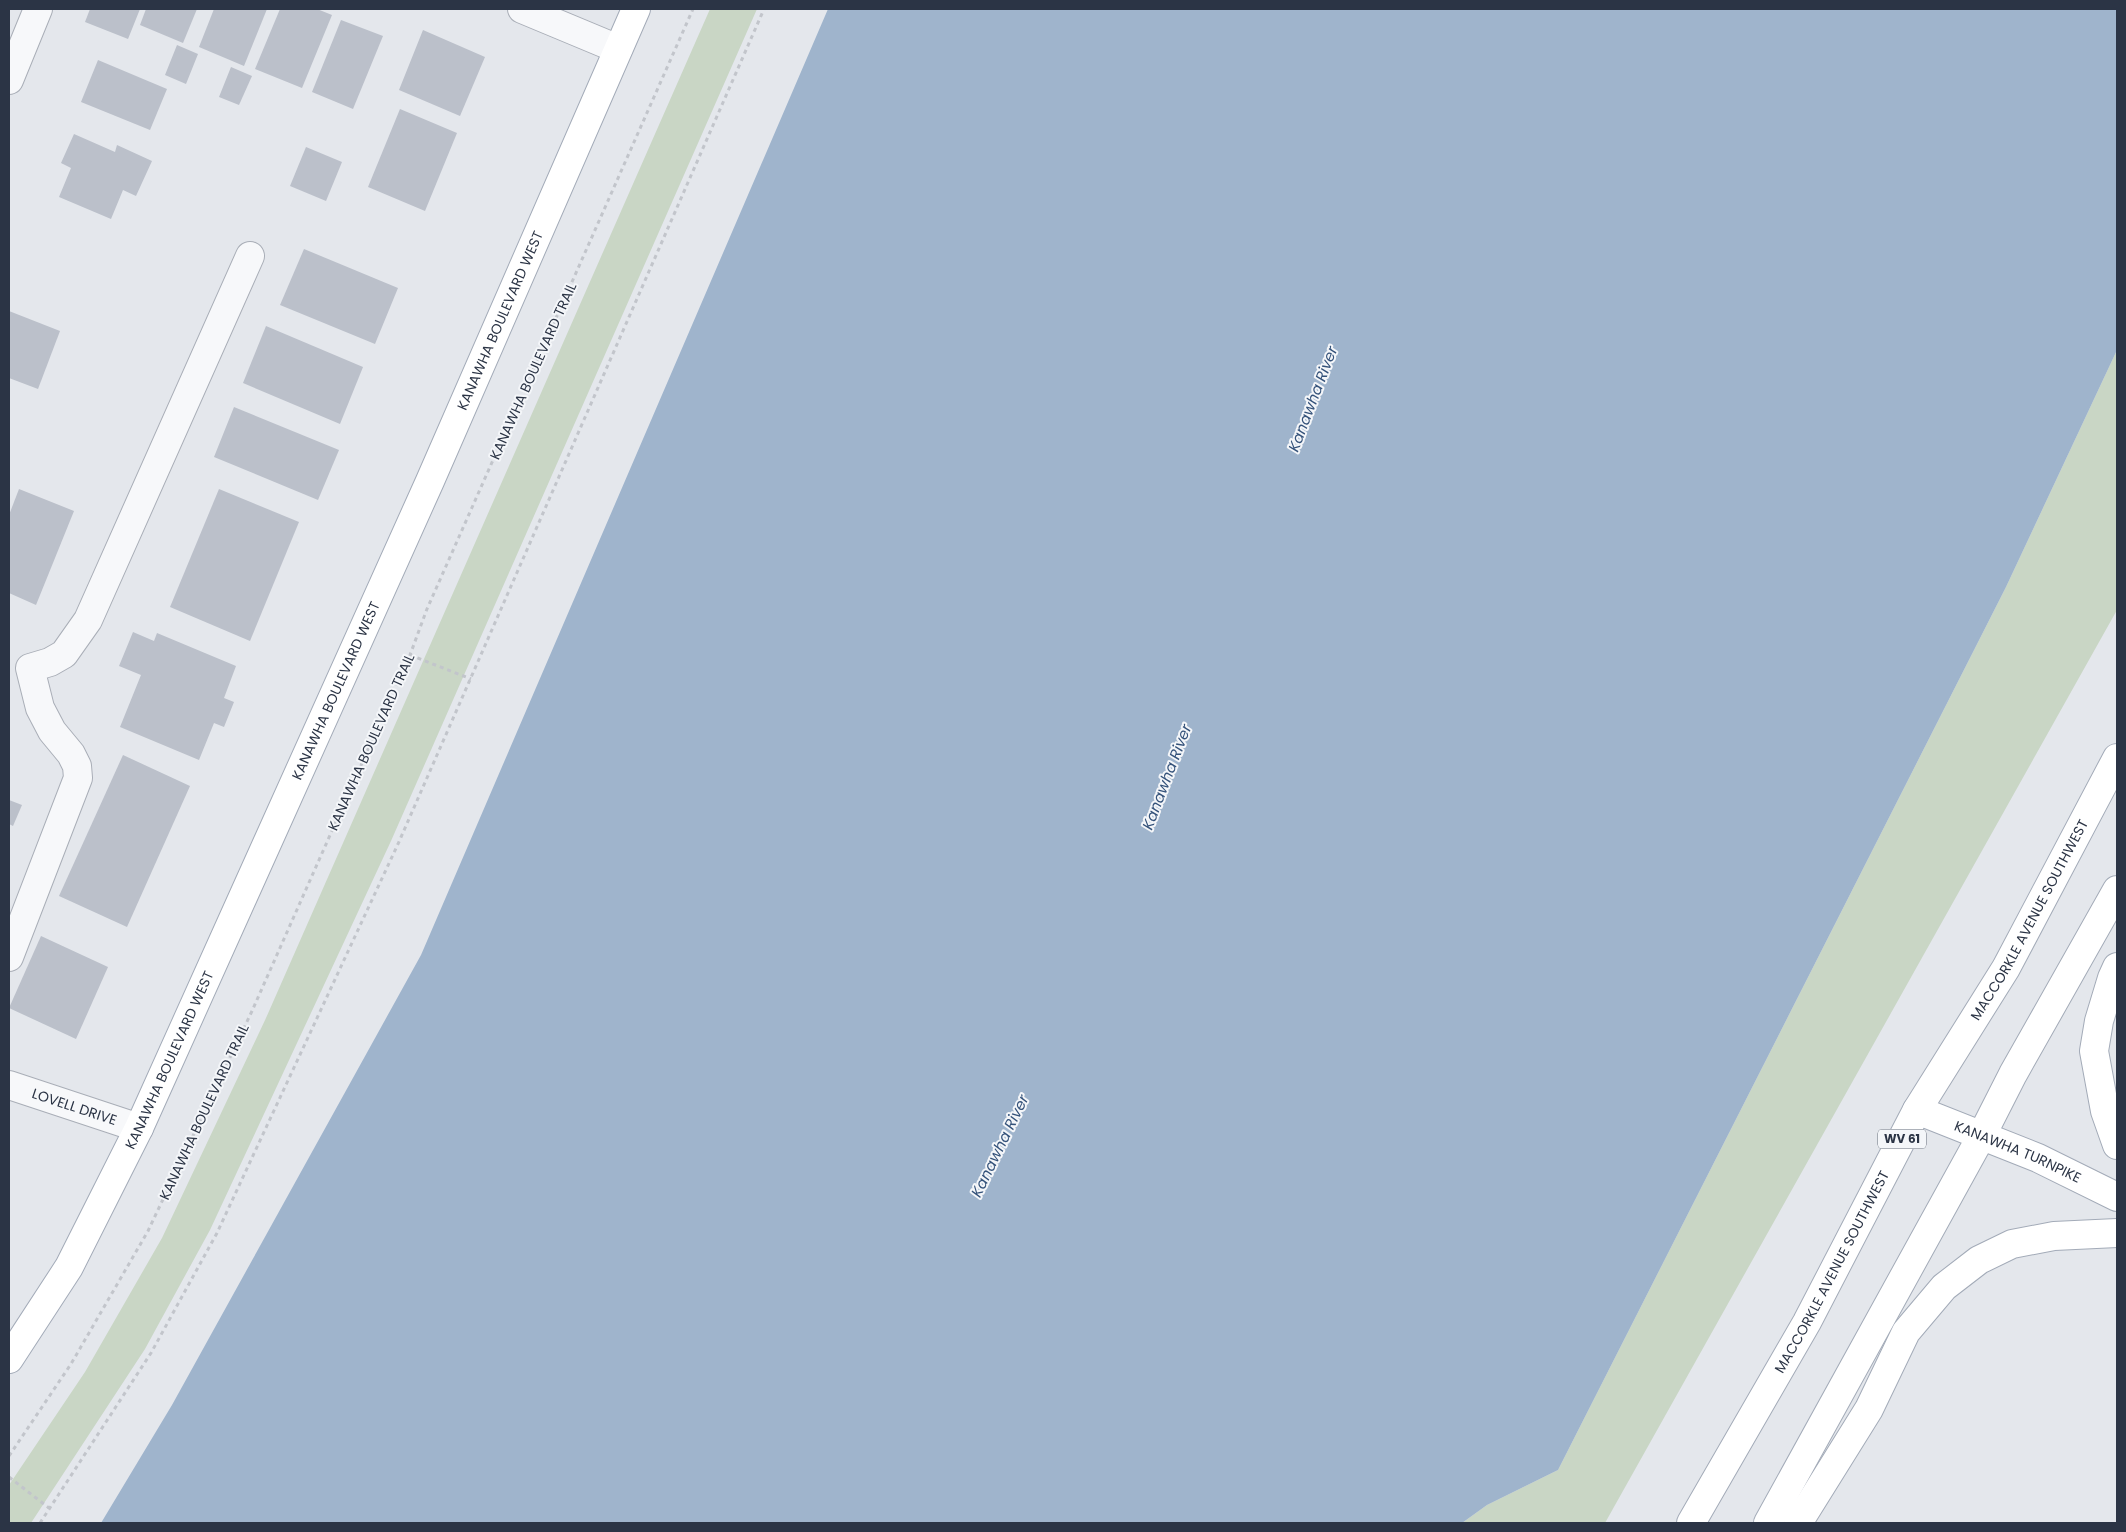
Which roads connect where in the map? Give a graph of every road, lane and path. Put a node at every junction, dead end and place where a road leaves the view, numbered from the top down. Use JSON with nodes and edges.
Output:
{"nodes":[{"id":1,"x":38,"y":9,"type":"edge"},
{"id":2,"x":522,"y":9,"type":"edge"},
{"id":3,"x":636,"y":9,"type":"edge"},
{"id":4,"x":693,"y":9,"type":"edge"},
{"id":5,"x":764,"y":9,"type":"edge"},
{"id":6,"x":618,"y":48,"type":"junction"},
{"id":7,"x":9,"y":80,"type":"edge"},
{"id":8,"x":250,"y":256,"type":"dead end"},
{"id":9,"x":410,"y":655,"type":"junction"},
{"id":10,"x":19,"y":665,"type":"edge"},
{"id":11,"x":471,"y":679,"type":"junction"},
{"id":12,"x":2117,"y":758,"type":"edge"},
{"id":13,"x":2117,"y":890,"type":"edge"},
{"id":14,"x":9,"y":957,"type":"edge"},
{"id":15,"x":2117,"y":967,"type":"edge"},
{"id":16,"x":9,"y":1085,"type":"edge"},
{"id":17,"x":1917,"y":1110,"type":"junction"},
{"id":18,"x":139,"y":1128,"type":"junction"},
{"id":19,"x":1982,"y":1135,"type":"junction"},
{"id":20,"x":2117,"y":1146,"type":"edge"},
{"id":21,"x":2117,"y":1196,"type":"edge"},
{"id":22,"x":2117,"y":1233,"type":"edge"},
{"id":23,"x":9,"y":1359,"type":"edge"},
{"id":24,"x":9,"y":1456,"type":"edge"},
{"id":25,"x":9,"y":1476,"type":"edge"},
{"id":26,"x":50,"y":1508,"type":"junction"},
{"id":27,"x":40,"y":1523,"type":"edge"},
{"id":28,"x":1691,"y":1523,"type":"edge"},
{"id":29,"x":1768,"y":1523,"type":"edge"},
{"id":30,"x":1798,"y":1523,"type":"edge"}],
"edges":[{"from":1,"to":7,"type":"street"},
{"from":2,"to":6,"type":"street"},
{"from":3,"to":6,"type":"main road","name":"KANAWHA BOULEVARD WEST"},
{"from":4,"to":9,"type":"path","name":"KANAWHA BOULEVARD TRAIL"},
{"from":5,"to":11,"type":"path"},
{"from":6,"to":18,"type":"main road","name":"KANAWHA BOULEVARD WEST"},
{"from":8,"to":10,"type":"street"},
{"from":9,"to":11,"type":"path"},
{"from":9,"to":24,"type":"path","name":"KANAWHA BOULEVARD TRAIL"},
{"from":10,"to":14,"type":"street"},
{"from":11,"to":26,"type":"path"},
{"from":12,"to":17,"type":"main road","name":"MACCORKLE AVENUE SOUTHWEST","number":"WV 61"},
{"from":13,"to":19,"type":"main road"},
{"from":15,"to":20,"type":"main road"},
{"from":16,"to":18,"type":"street","name":"LOVELL DRIVE"},
{"from":17,"to":19,"type":"main road","name":"KANAWHA TURNPIKE"},
{"from":17,"to":28,"type":"main road","name":"MACCORKLE AVENUE SOUTHWEST","number":"WV 61"},
{"from":18,"to":23,"type":"main road","name":"KANAWHA BOULEVARD WEST"},
{"from":19,"to":21,"type":"main road","name":"KANAWHA TURNPIKE"},
{"from":19,"to":29,"type":"main road"},
{"from":22,"to":30,"type":"main road"},
{"from":25,"to":26,"type":"path"},
{"from":26,"to":27,"type":"path"}]}
